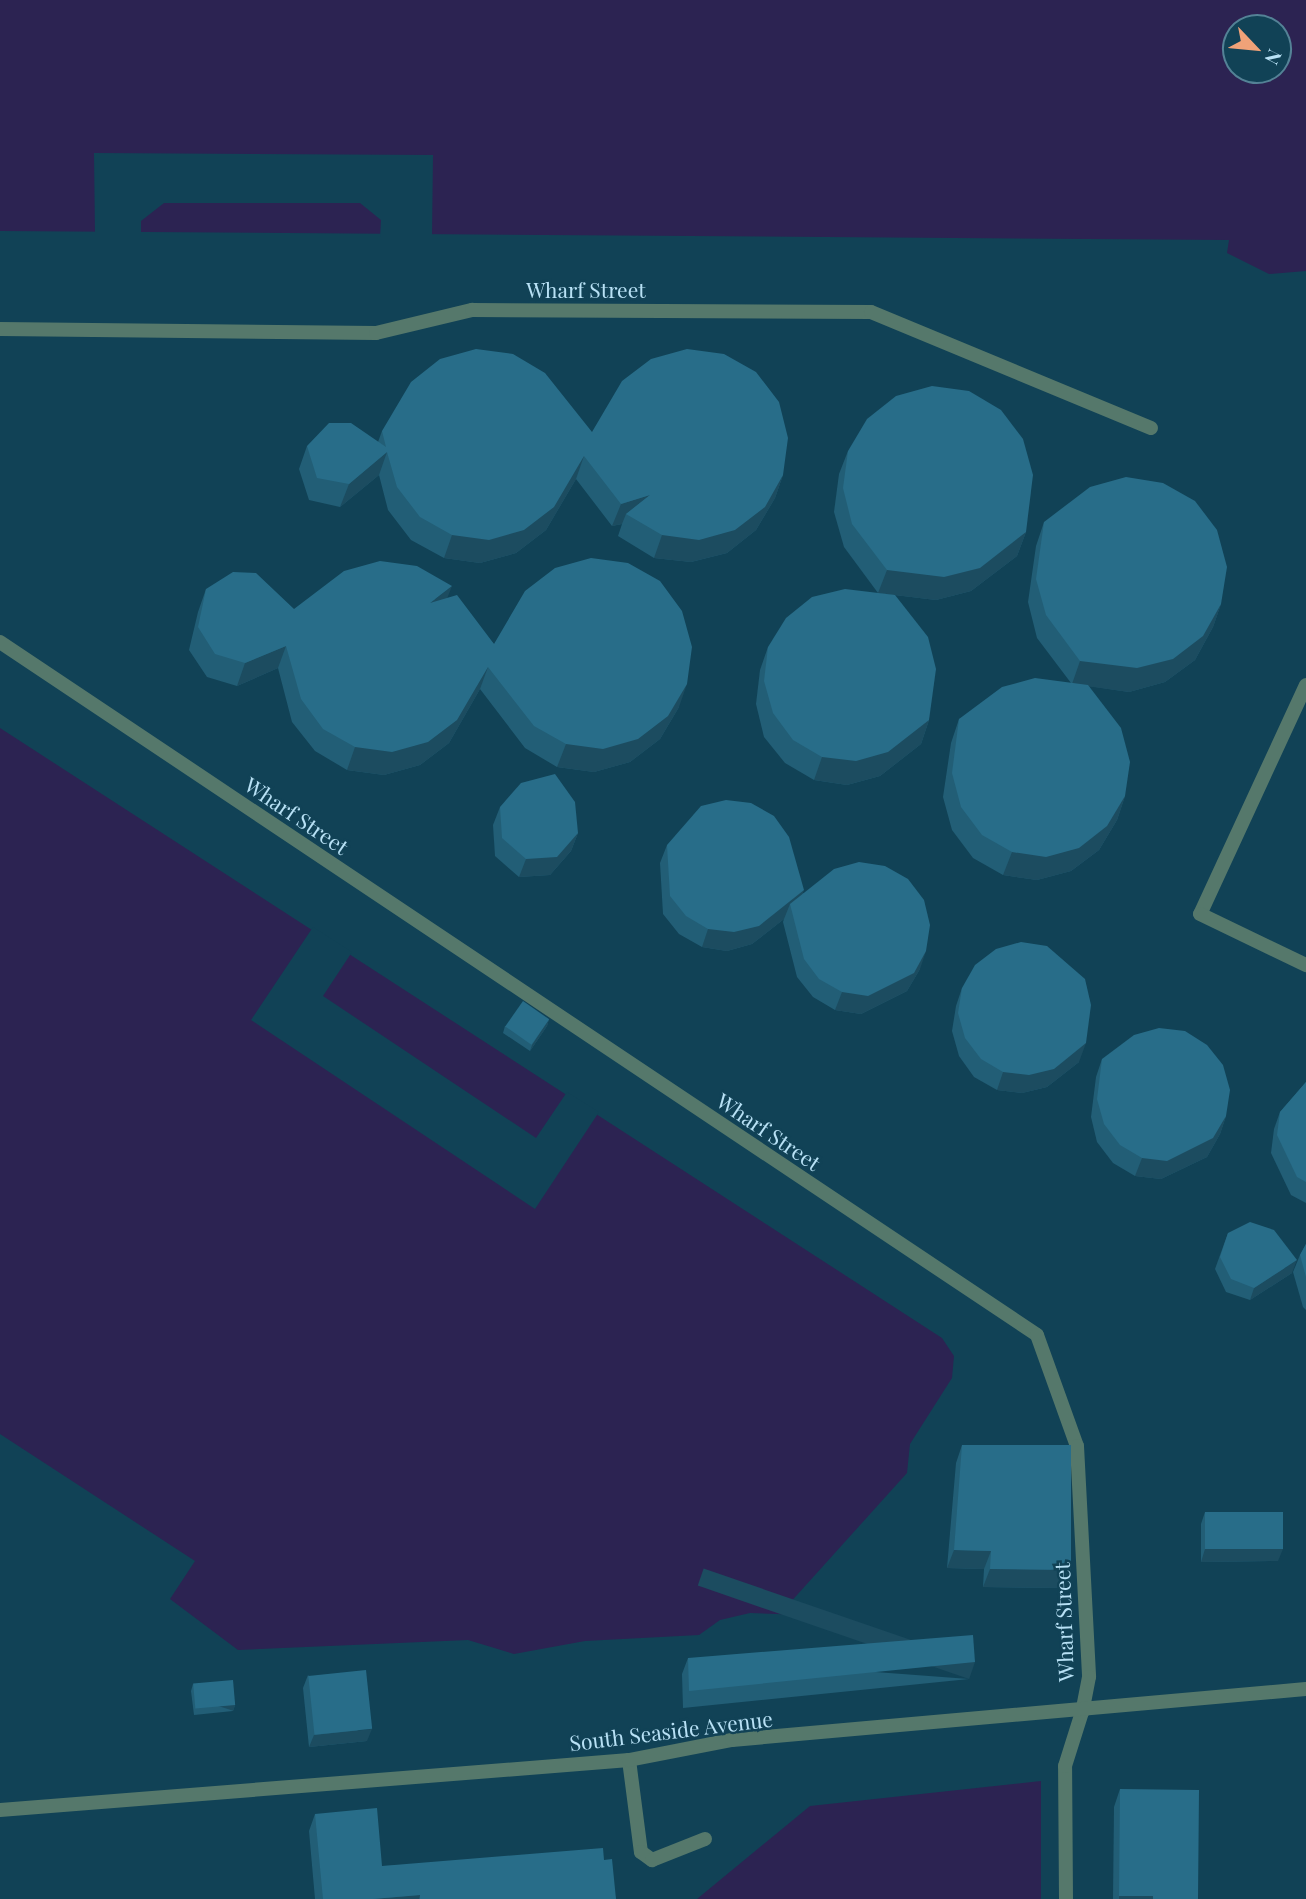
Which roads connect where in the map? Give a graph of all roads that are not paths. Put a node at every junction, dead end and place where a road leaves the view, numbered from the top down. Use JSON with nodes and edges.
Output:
{"nodes":[{"id":1,"x":0,"y":330,"type":"edge"},
{"id":2,"x":1151,"y":428,"type":"dead end"},
{"id":3,"x":0,"y":642,"type":"edge"},
{"id":4,"x":1306,"y":684,"type":"edge"},
{"id":5,"x":1306,"y":965,"type":"edge"},
{"id":6,"x":1306,"y":1689,"type":"edge"},
{"id":7,"x":1082,"y":1713,"type":"junction"},
{"id":8,"x":629,"y":1760,"type":"junction"},
{"id":9,"x":0,"y":1810,"type":"edge"},
{"id":10,"x":705,"y":1839,"type":"dead end"},
{"id":11,"x":1066,"y":1899,"type":"edge"}],
"edges":[{"from":1,"to":2,"type":"street","name":"Wharf Street"},
{"from":3,"to":7,"type":"street","name":"Wharf Street"},
{"from":4,"to":5,"type":"street"},
{"from":6,"to":7,"type":"street","name":"South Seaside Avenue"},
{"from":7,"to":8,"type":"street","name":"South Seaside Avenue"},
{"from":7,"to":11,"type":"street","name":"Wharf Street"},
{"from":8,"to":9,"type":"street","name":"South Seaside Avenue"},
{"from":8,"to":10,"type":"street"}]}
